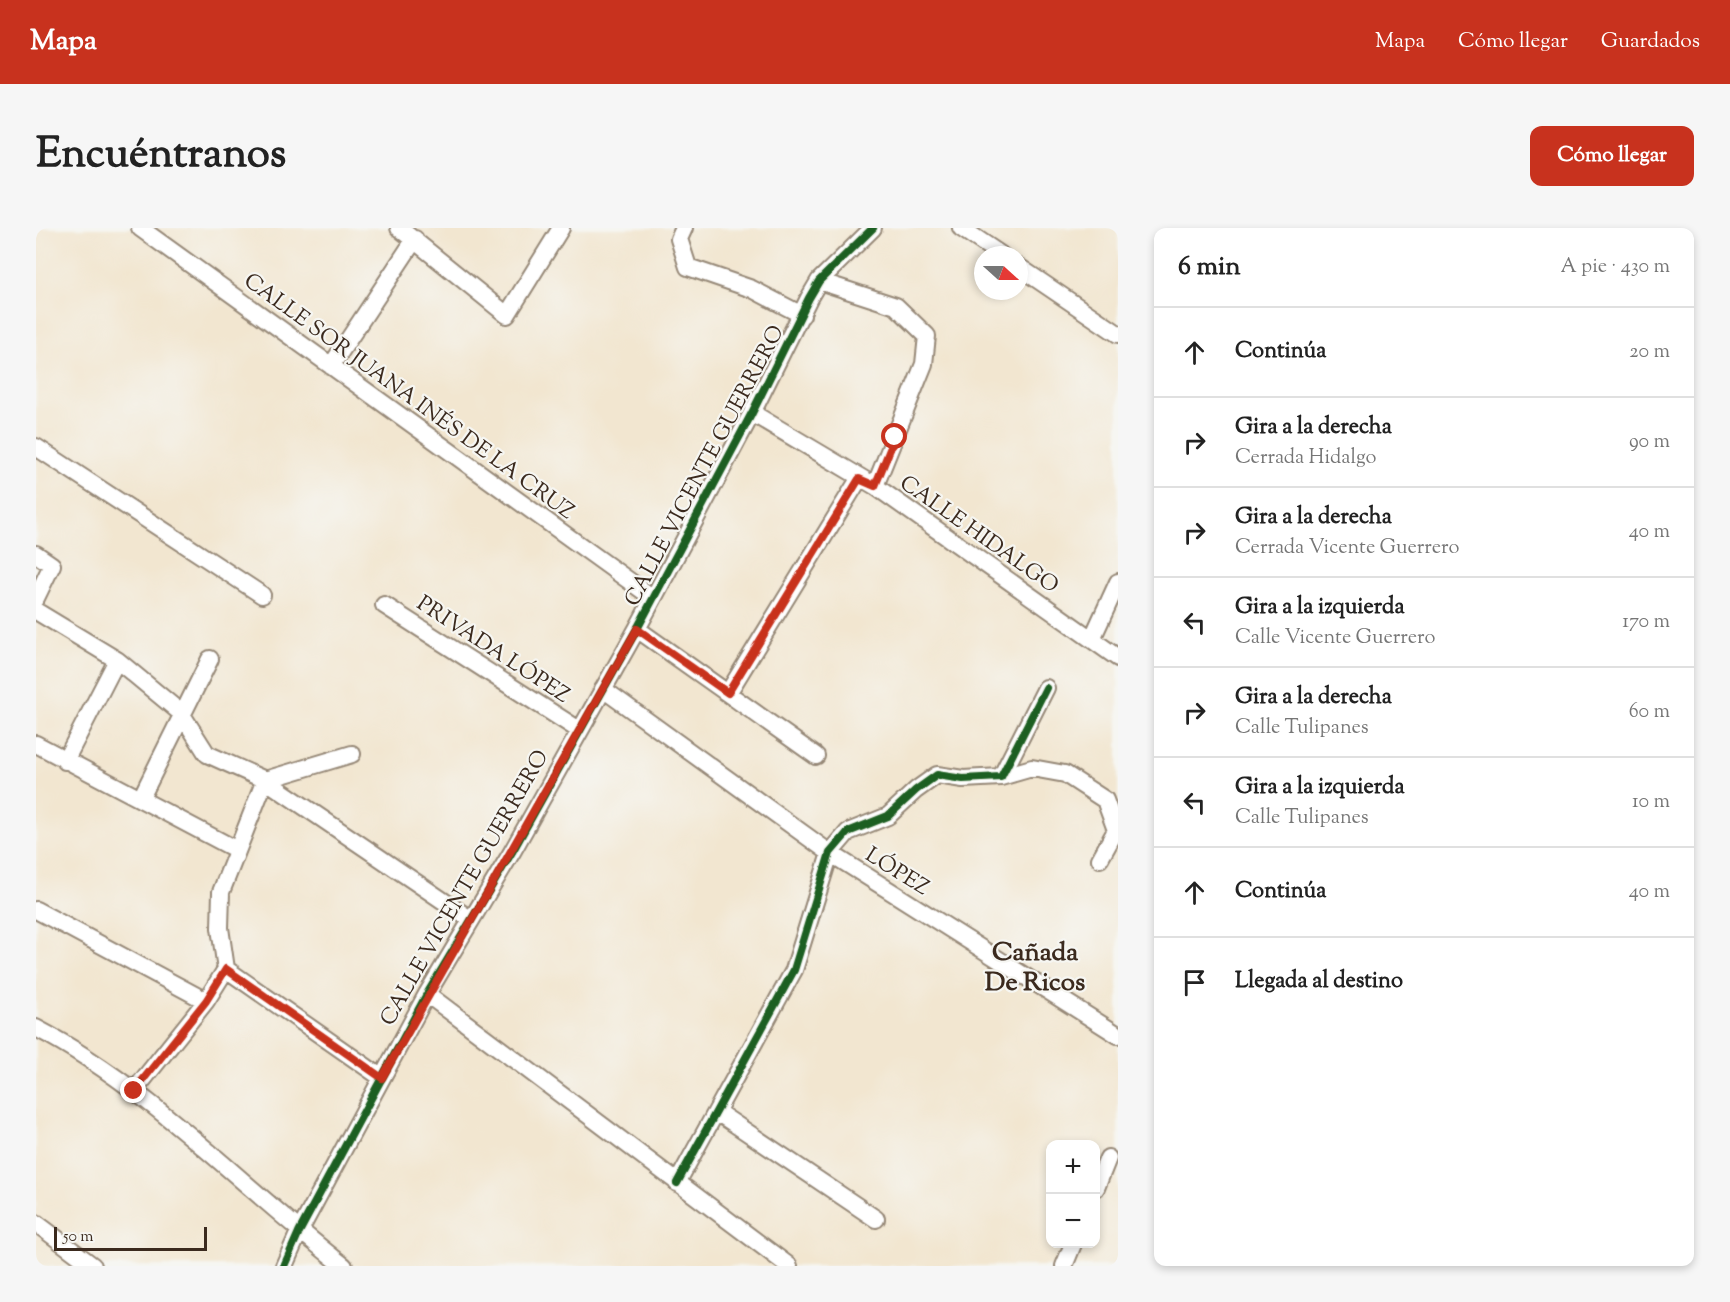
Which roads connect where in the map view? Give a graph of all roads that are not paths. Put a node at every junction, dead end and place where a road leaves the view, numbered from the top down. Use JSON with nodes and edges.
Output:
{"nodes":[{"id":1,"x":140,"y":228,"type":"edge"},
{"id":2,"x":399,"y":228,"type":"edge"},
{"id":3,"x":561,"y":228,"type":"edge"},
{"id":4,"x":684,"y":228,"type":"edge"},
{"id":5,"x":873,"y":228,"type":"edge"},
{"id":6,"x":961,"y":228,"type":"edge"},
{"id":7,"x":415,"y":239,"type":"junction"},
{"id":8,"x":988,"y":246,"type":"edge"},
{"id":9,"x":1028,"y":273,"type":"edge"},
{"id":10,"x":819,"y":281,"type":"junction"},
{"id":11,"x":802,"y":315,"type":"junction"},
{"id":12,"x":1118,"y":334,"type":"edge"},
{"id":13,"x":331,"y":366,"type":"junction"},
{"id":14,"x":752,"y":413,"type":"junction"},
{"id":15,"x":36,"y":447,"type":"edge"},
{"id":16,"x":859,"y":479,"type":"junction"},
{"id":17,"x":875,"y":486,"type":"junction"},
{"id":18,"x":36,"y":554,"type":"edge"},
{"id":19,"x":1118,"y":582,"type":"edge"},
{"id":20,"x":262,"y":595,"type":"dead end"},
{"id":21,"x":36,"y":598,"type":"edge"},
{"id":22,"x":653,"y":598,"type":"junction"},
{"id":23,"x":384,"y":605,"type":"dead end"},
{"id":24,"x":36,"y":610,"type":"edge"},
{"id":25,"x":637,"y":629,"type":"junction"},
{"id":26,"x":1092,"y":639,"type":"junction"},
{"id":27,"x":1118,"y":658,"type":"edge"},
{"id":28,"x":210,"y":659,"type":"dead end"},
{"id":29,"x":117,"y":660,"type":"junction"},
{"id":30,"x":1046,"y":688,"type":"dead end"},
{"id":31,"x":603,"y":689,"type":"junction"},
{"id":32,"x":728,"y":693,"type":"junction"},
{"id":33,"x":181,"y":713,"type":"junction"},
{"id":34,"x":579,"y":730,"type":"junction"},
{"id":35,"x":36,"y":744,"type":"edge"},
{"id":36,"x":352,"y":754,"type":"dead end"},
{"id":37,"x":816,"y":756,"type":"dead end"},
{"id":38,"x":65,"y":761,"type":"junction"},
{"id":39,"x":1001,"y":777,"type":"junction"},
{"id":40,"x":265,"y":780,"type":"junction"},
{"id":41,"x":141,"y":798,"type":"junction"},
{"id":42,"x":237,"y":850,"type":"junction"},
{"id":43,"x":830,"y":853,"type":"junction"},
{"id":44,"x":1100,"y":859,"type":"dead end"},
{"id":45,"x":36,"y":910,"type":"edge"},
{"id":46,"x":470,"y":919,"type":"junction"},
{"id":47,"x":226,"y":969,"type":"junction"},
{"id":48,"x":427,"y":994,"type":"junction"},
{"id":49,"x":206,"y":1001,"type":"junction"},
{"id":50,"x":36,"y":1028,"type":"edge"},
{"id":51,"x":1118,"y":1035,"type":"edge"},
{"id":52,"x":382,"y":1078,"type":"junction"},
{"id":53,"x":134,"y":1091,"type":"junction"},
{"id":54,"x":717,"y":1112,"type":"junction"},
{"id":55,"x":1108,"y":1158,"type":"dead end"},
{"id":56,"x":1100,"y":1176,"type":"edge"},
{"id":57,"x":678,"y":1183,"type":"junction"},
{"id":58,"x":876,"y":1219,"type":"dead end"},
{"id":59,"x":36,"y":1223,"type":"edge"},
{"id":60,"x":299,"y":1232,"type":"junction"},
{"id":61,"x":1071,"y":1248,"type":"edge"},
{"id":62,"x":93,"y":1266,"type":"edge"},
{"id":63,"x":284,"y":1266,"type":"edge"},
{"id":64,"x":344,"y":1266,"type":"edge"},
{"id":65,"x":789,"y":1266,"type":"edge"},
{"id":66,"x":1064,"y":1266,"type":"edge"}],
"edges":[{"from":1,"to":13,"type":"street","name":"CALLE SOR JUANA INÉS DE LA CRUZ"},
{"from":2,"to":7,"type":"street"},
{"from":3,"to":7,"type":"street"},
{"from":4,"to":11,"type":"street"},
{"from":5,"to":10,"type":"street","name":"CALLE VICENTE GUERRERO"},
{"from":6,"to":8,"type":"street"},
{"from":7,"to":13,"type":"street"},
{"from":9,"to":12,"type":"street"},
{"from":10,"to":11,"type":"street","name":"CALLE VICENTE GUERRERO"},
{"from":10,"to":17,"type":"street"},
{"from":11,"to":14,"type":"street","name":"CALLE VICENTE GUERRERO"},
{"from":13,"to":22,"type":"street","name":"CALLE SOR JUANA INÉS DE LA CRUZ"},
{"from":14,"to":16,"type":"street","name":"CALLE HIDALGO"},
{"from":14,"to":22,"type":"street","name":"CALLE VICENTE GUERRERO"},
{"from":15,"to":20,"type":"street"},
{"from":16,"to":17,"type":"street","name":"CALLE HIDALGO"},
{"from":16,"to":32,"type":"street"},
{"from":17,"to":26,"type":"street","name":"CALLE HIDALGO"},
{"from":18,"to":21,"type":"street"},
{"from":19,"to":26,"type":"street"},
{"from":22,"to":25,"type":"street","name":"CALLE VICENTE GUERRERO"},
{"from":23,"to":34,"type":"street","name":"PRIVADA LÓPEZ"},
{"from":24,"to":29,"type":"street"},
{"from":25,"to":31,"type":"street","name":"CALLE VICENTE GUERRERO"},
{"from":25,"to":32,"type":"street"},
{"from":26,"to":27,"type":"street","name":"CALLE HIDALGO"},
{"from":28,"to":33,"type":"street"},
{"from":29,"to":33,"type":"street"},
{"from":29,"to":38,"type":"street"},
{"from":30,"to":39,"type":"street"},
{"from":31,"to":34,"type":"street","name":"CALLE VICENTE GUERRERO"},
{"from":31,"to":43,"type":"street","name":"LÓPEZ"},
{"from":32,"to":37,"type":"street"},
{"from":33,"to":40,"type":"street"},
{"from":33,"to":41,"type":"street"},
{"from":34,"to":46,"type":"street","name":"CALLE VICENTE GUERRERO"},
{"from":35,"to":38,"type":"street"},
{"from":36,"to":40,"type":"street"},
{"from":38,"to":41,"type":"street"},
{"from":39,"to":43,"type":"street"},
{"from":39,"to":44,"type":"street"},
{"from":40,"to":42,"type":"street"},
{"from":40,"to":46,"type":"street"},
{"from":41,"to":42,"type":"street"},
{"from":42,"to":47,"type":"street"},
{"from":43,"to":51,"type":"street","name":"LÓPEZ"},
{"from":43,"to":54,"type":"street"},
{"from":45,"to":49,"type":"street"},
{"from":46,"to":48,"type":"street","name":"CALLE VICENTE GUERRERO"},
{"from":47,"to":49,"type":"street"},
{"from":47,"to":52,"type":"street"},
{"from":48,"to":52,"type":"street","name":"CALLE VICENTE GUERRERO"},
{"from":48,"to":57,"type":"street"},
{"from":49,"to":53,"type":"street"},
{"from":50,"to":53,"type":"street"},
{"from":52,"to":60,"type":"street","name":"CALLE VICENTE GUERRERO"},
{"from":53,"to":60,"type":"street"},
{"from":54,"to":57,"type":"street"},
{"from":54,"to":58,"type":"street"},
{"from":55,"to":56,"type":"street"},
{"from":57,"to":65,"type":"street"},
{"from":59,"to":62,"type":"street"},
{"from":60,"to":63,"type":"street","name":"CALLE VICENTE GUERRERO"},
{"from":60,"to":64,"type":"street"},
{"from":61,"to":66,"type":"street"}]}
